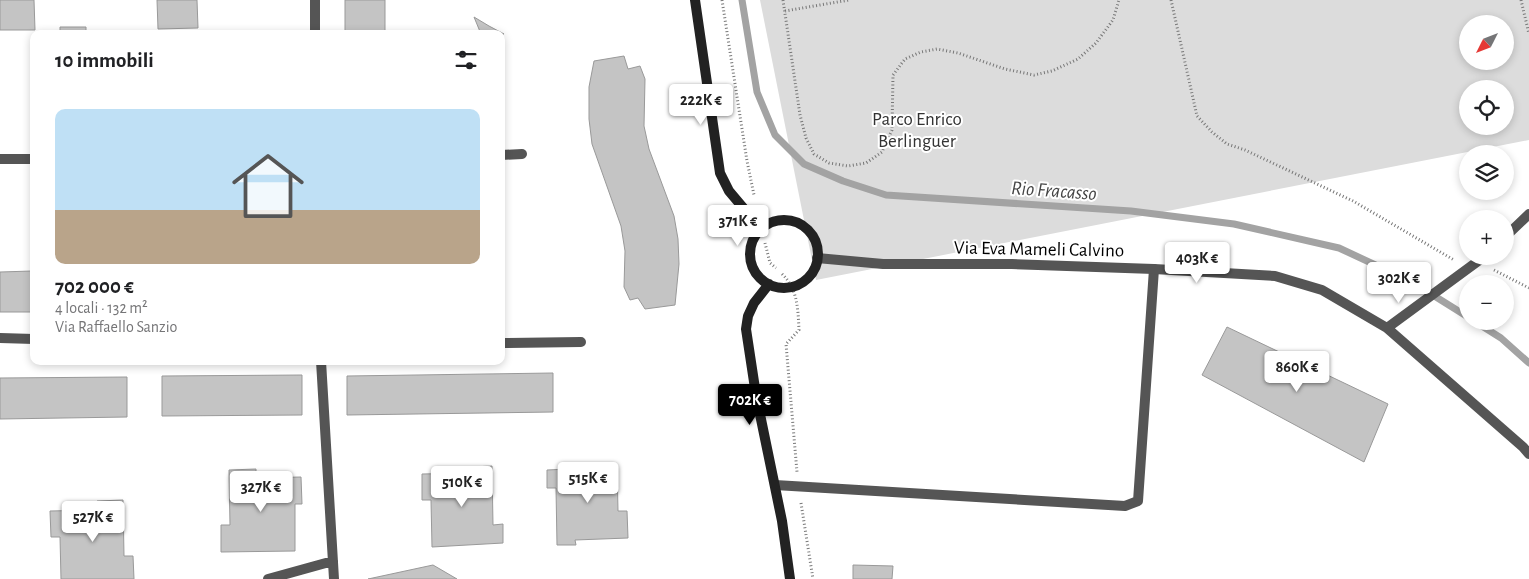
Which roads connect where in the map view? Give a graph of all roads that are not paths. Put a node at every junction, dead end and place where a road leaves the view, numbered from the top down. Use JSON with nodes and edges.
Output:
{"nodes":[{"id":1,"x":315,"y":0,"type":"edge"},
{"id":2,"x":695,"y":0,"type":"edge"},
{"id":3,"x":315,"y":30,"type":"edge"},
{"id":4,"x":522,"y":154,"type":"dead end"},
{"id":5,"x":505,"y":155,"type":"edge"},
{"id":6,"x":0,"y":159,"type":"edge"},
{"id":7,"x":30,"y":159,"type":"edge"},
{"id":8,"x":1529,"y":214,"type":"edge"},
{"id":9,"x":1514,"y":228,"type":"edge"},
{"id":10,"x":761,"y":229,"type":"junction"},
{"id":11,"x":818,"y":258,"type":"junction"},
{"id":12,"x":1474,"y":265,"type":"edge"},
{"id":13,"x":1154,"y":269,"type":"junction"},
{"id":14,"x":769,"y":284,"type":"junction"},
{"id":15,"x":1387,"y":328,"type":"junction"},
{"id":16,"x":0,"y":338,"type":"edge"},
{"id":17,"x":30,"y":339,"type":"edge"},
{"id":18,"x":581,"y":342,"type":"dead end"},
{"id":19,"x":505,"y":343,"type":"edge"},
{"id":20,"x":321,"y":365,"type":"edge"},
{"id":21,"x":1529,"y":454,"type":"edge"},
{"id":22,"x":775,"y":485,"type":"junction"},
{"id":23,"x":333,"y":561,"type":"junction"},
{"id":24,"x":268,"y":579,"type":"edge"},
{"id":25,"x":334,"y":579,"type":"edge"},
{"id":26,"x":790,"y":579,"type":"edge"}],
"edges":[{"from":1,"to":3,"type":"street"},
{"from":2,"to":10,"type":"street"},
{"from":4,"to":5,"type":"street"},
{"from":6,"to":7,"type":"street"},
{"from":8,"to":9,"type":"street"},
{"from":10,"to":11,"type":"street"},
{"from":10,"to":14,"type":"street"},
{"from":11,"to":13,"type":"street","name":"Via Eva Mameli Calvino"},
{"from":11,"to":14,"type":"street"},
{"from":12,"to":15,"type":"street"},
{"from":13,"to":15,"type":"street","name":"Via Eva Mameli Calvino"},
{"from":13,"to":22,"type":"street"},
{"from":14,"to":22,"type":"street"},
{"from":15,"to":21,"type":"street","name":"Via Eva Mameli Calvino"},
{"from":16,"to":17,"type":"street"},
{"from":18,"to":19,"type":"street"},
{"from":20,"to":23,"type":"street"},
{"from":22,"to":26,"type":"street"},
{"from":23,"to":24,"type":"street"},
{"from":23,"to":25,"type":"street"}]}
